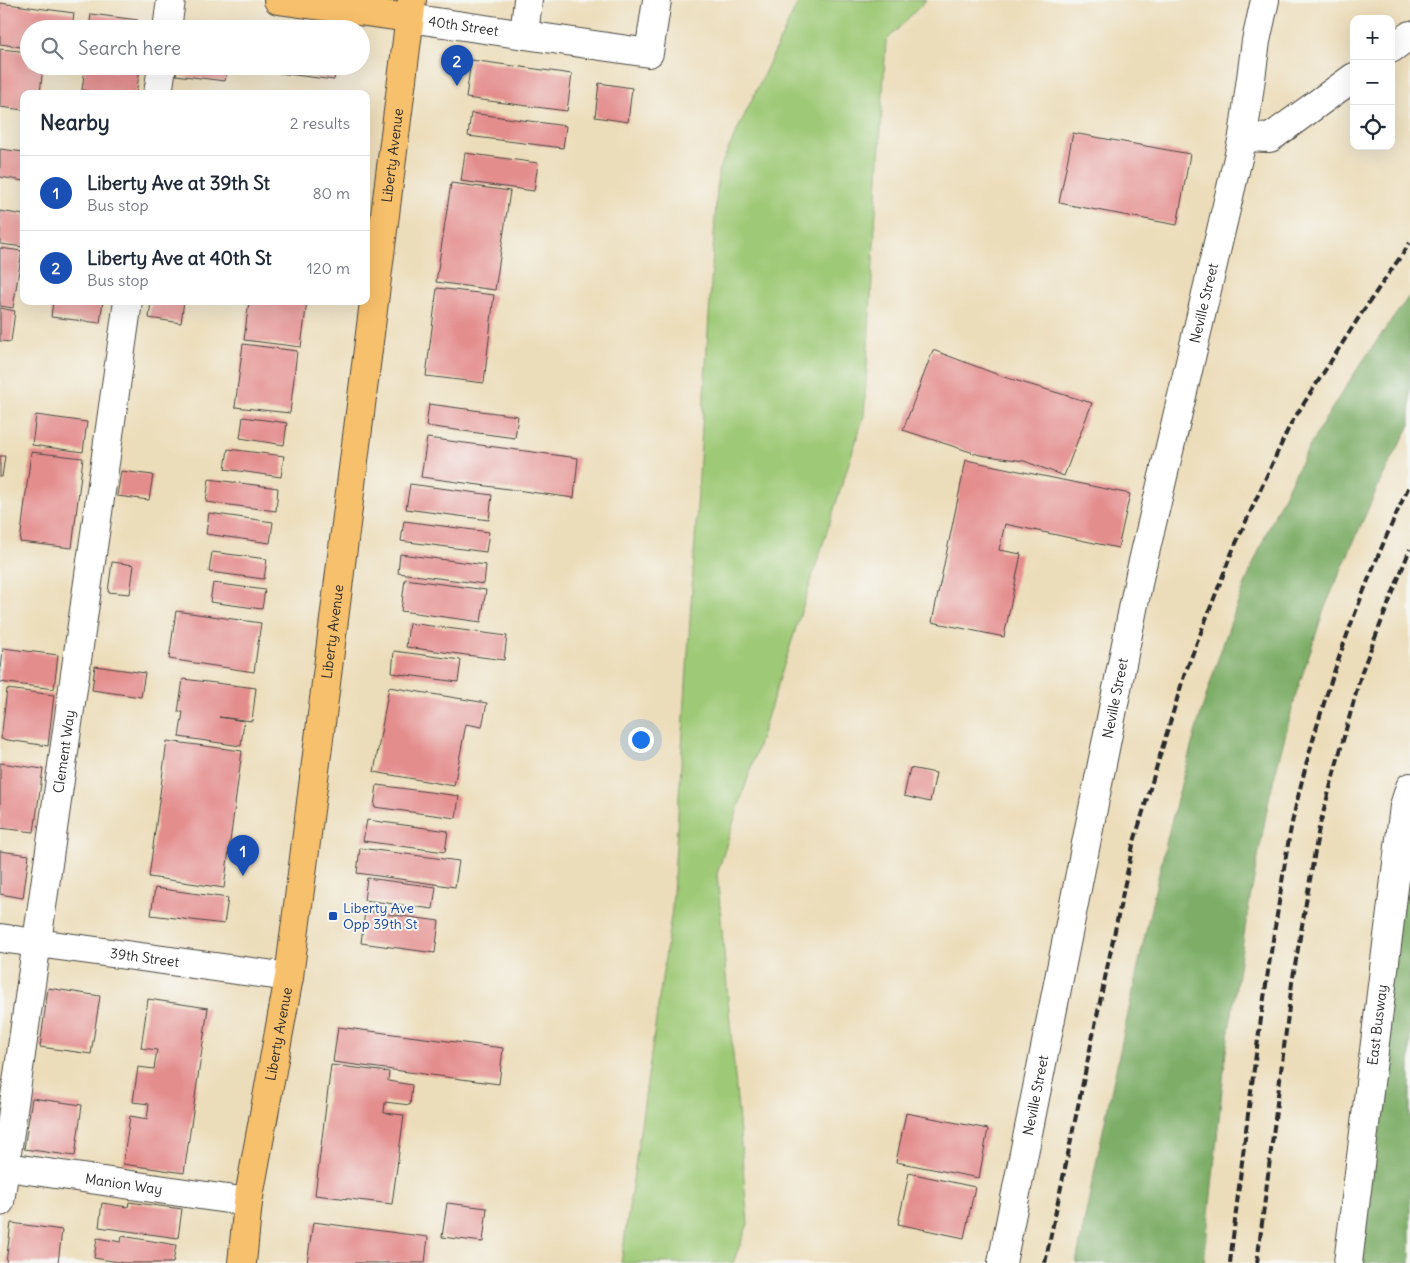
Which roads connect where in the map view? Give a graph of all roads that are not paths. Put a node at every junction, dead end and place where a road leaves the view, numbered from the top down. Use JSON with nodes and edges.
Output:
{"nodes":[{"id":1,"x":171,"y":0,"type":"edge"},
{"id":2,"x":278,"y":0,"type":"edge"},
{"id":3,"x":528,"y":0,"type":"edge"},
{"id":4,"x":657,"y":0,"type":"edge"},
{"id":5,"x":1265,"y":0,"type":"edge"},
{"id":6,"x":411,"y":9,"type":"edge"},
{"id":7,"x":168,"y":20,"type":"edge"},
{"id":8,"x":524,"y":35,"type":"junction"},
{"id":9,"x":1410,"y":36,"type":"edge"},
{"id":10,"x":1395,"y":46,"type":"edge"},
{"id":11,"x":161,"y":75,"type":"edge"},
{"id":12,"x":1350,"y":80,"type":"edge"},
{"id":13,"x":159,"y":90,"type":"edge"},
{"id":14,"x":1243,"y":136,"type":"junction"},
{"id":15,"x":127,"y":305,"type":"edge"},
{"id":16,"x":1410,"y":787,"type":"edge"},
{"id":17,"x":0,"y":938,"type":"edge"},
{"id":18,"x":37,"y":943,"type":"junction"},
{"id":19,"x":289,"y":977,"type":"junction"},
{"id":20,"x":2,"y":1167,"type":"edge"},
{"id":21,"x":0,"y":1202,"type":"edge"},
{"id":22,"x":248,"y":1202,"type":"junction"},
{"id":23,"x":242,"y":1263,"type":"edge"},
{"id":24,"x":1002,"y":1263,"type":"edge"},
{"id":25,"x":1348,"y":1263,"type":"edge"}],
"edges":[{"from":1,"to":7,"type":"street"},
{"from":2,"to":6,"type":"main road","name":"40th Street"},
{"from":3,"to":8,"type":"street"},
{"from":4,"to":8,"type":"street","name":"40th Street"},
{"from":5,"to":14,"type":"street","name":"Neville Street"},
{"from":6,"to":8,"type":"street","name":"40th Street"},
{"from":6,"to":19,"type":"main road","name":"Liberty Avenue"},
{"from":9,"to":10,"type":"street"},
{"from":11,"to":13,"type":"street"},
{"from":12,"to":14,"type":"street"},
{"from":14,"to":24,"type":"street","name":"Neville Street"},
{"from":15,"to":18,"type":"street","name":"Clement Way"},
{"from":16,"to":25,"type":"street","name":"East Busway"},
{"from":17,"to":18,"type":"street","name":"39th Street"},
{"from":18,"to":19,"type":"street","name":"39th Street"},
{"from":18,"to":20,"type":"street","name":"Clement Way"},
{"from":19,"to":22,"type":"main road","name":"Liberty Avenue"},
{"from":20,"to":21,"type":"street","name":"Clement Way"},
{"from":20,"to":22,"type":"street","name":"Manion Way"},
{"from":22,"to":23,"type":"main road","name":"Liberty Avenue"}]}
